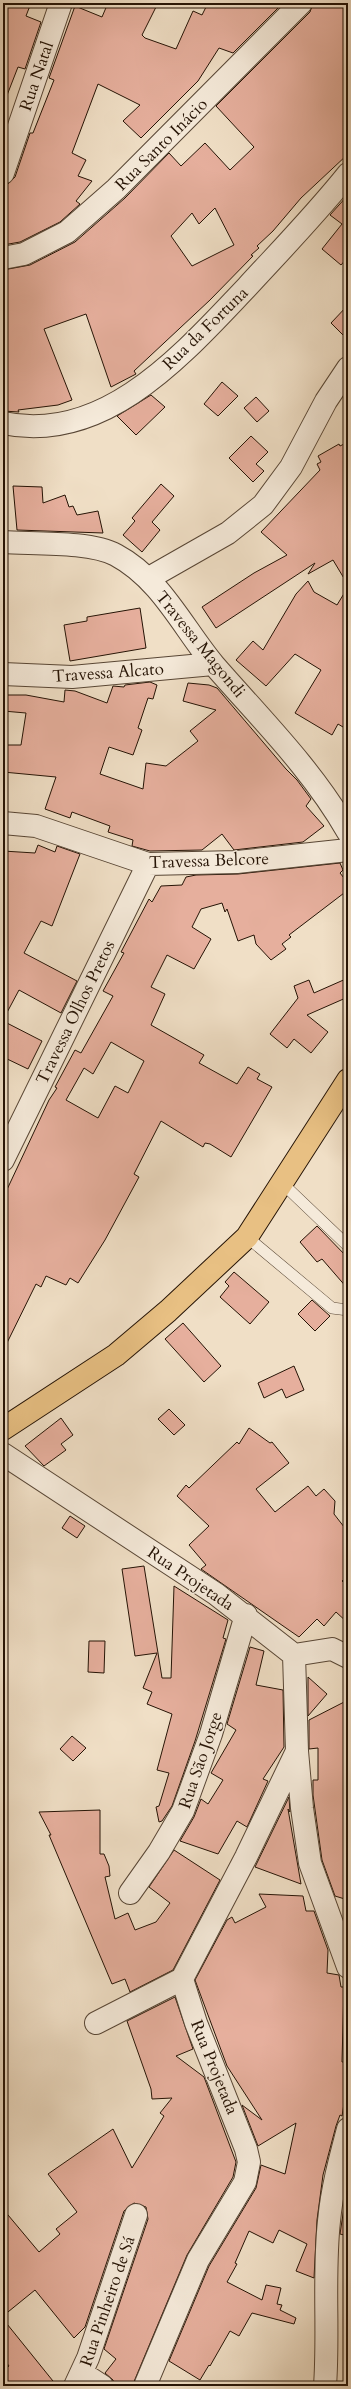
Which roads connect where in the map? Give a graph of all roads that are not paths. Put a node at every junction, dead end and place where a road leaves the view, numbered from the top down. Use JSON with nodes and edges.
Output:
{"nodes":[{"id":1,"x":61,"y":3,"type":"edge"},
{"id":2,"x":301,"y":3,"type":"edge"},
{"id":3,"x":3,"y":173,"type":"edge"},
{"id":4,"x":348,"y":174,"type":"edge"},
{"id":5,"x":3,"y":258,"type":"edge"},
{"id":6,"x":348,"y":368,"type":"edge"},
{"id":7,"x":3,"y":423,"type":"edge"},
{"id":8,"x":3,"y":542,"type":"edge"},
{"id":9,"x":149,"y":578,"type":"junction"},
{"id":10,"x":213,"y":664,"type":"junction"},
{"id":11,"x":3,"y":674,"type":"edge"},
{"id":12,"x":3,"y":823,"type":"edge"},
{"id":13,"x":348,"y":832,"type":"edge"},
{"id":14,"x":348,"y":850,"type":"edge"},
{"id":15,"x":148,"y":864,"type":"junction"},
{"id":16,"x":348,"y":1080,"type":"edge"},
{"id":17,"x":3,"y":1160,"type":"edge"},
{"id":18,"x":282,"y":1183,"type":"junction"},
{"id":19,"x":247,"y":1237,"type":"junction"},
{"id":20,"x":348,"y":1246,"type":"edge"},
{"id":21,"x":348,"y":1310,"type":"edge"},
{"id":22,"x":3,"y":1430,"type":"edge"},
{"id":23,"x":3,"y":1454,"type":"edge"},
{"id":24,"x":246,"y":1615,"type":"junction"},
{"id":25,"x":294,"y":1655,"type":"junction"},
{"id":26,"x":348,"y":1657,"type":"edge"},
{"id":27,"x":297,"y":1751,"type":"junction"},
{"id":28,"x":130,"y":1893,"type":"dead end"},
{"id":29,"x":348,"y":1967,"type":"edge"},
{"id":30,"x":182,"y":1979,"type":"junction"},
{"id":31,"x":96,"y":2023,"type":"dead end"},
{"id":32,"x":348,"y":2129,"type":"edge"},
{"id":33,"x":136,"y":2215,"type":"dead end"},
{"id":34,"x":78,"y":2379,"type":"edge"},
{"id":35,"x":102,"y":2386,"type":"edge"},
{"id":36,"x":145,"y":2386,"type":"edge"},
{"id":37,"x":325,"y":2386,"type":"edge"}],
"edges":[{"from":1,"to":3,"type":"street","name":"Rua Natal"},
{"from":2,"to":5,"type":"street","name":"Rua Santo Inácio"},
{"from":4,"to":7,"type":"street","name":"Rua da Fortuna"},
{"from":6,"to":9,"type":"street"},
{"from":8,"to":9,"type":"street","name":"Travessa Magondi"},
{"from":9,"to":10,"type":"street","name":"Travessa Magondi"},
{"from":10,"to":11,"type":"street","name":"Travessa Alcato"},
{"from":10,"to":13,"type":"street","name":"Travessa Magondi"},
{"from":12,"to":15,"type":"street","name":"Travessa Belcore"},
{"from":14,"to":15,"type":"street","name":"Travessa Belcore"},
{"from":15,"to":17,"type":"street","name":"Travessa Olhos Pretos"},
{"from":16,"to":18,"type":"main road"},
{"from":18,"to":19,"type":"main road"},
{"from":18,"to":20,"type":"lane"},
{"from":19,"to":21,"type":"lane"},
{"from":19,"to":22,"type":"main road"},
{"from":23,"to":24,"type":"street","name":"Rua Projetada"},
{"from":24,"to":25,"type":"street","name":"Rua Projetada"},
{"from":24,"to":28,"type":"street","name":"Rua São Jorge"},
{"from":25,"to":26,"type":"street"},
{"from":25,"to":27,"type":"street"},
{"from":27,"to":29,"type":"street"},
{"from":27,"to":30,"type":"street"},
{"from":30,"to":31,"type":"street"},
{"from":30,"to":36,"type":"street","name":"Rua Projetada"},
{"from":32,"to":37,"type":"street"},
{"from":33,"to":34,"type":"street","name":"Rua Pinheiro de Sá"},
{"from":34,"to":35,"type":"street"}]}
